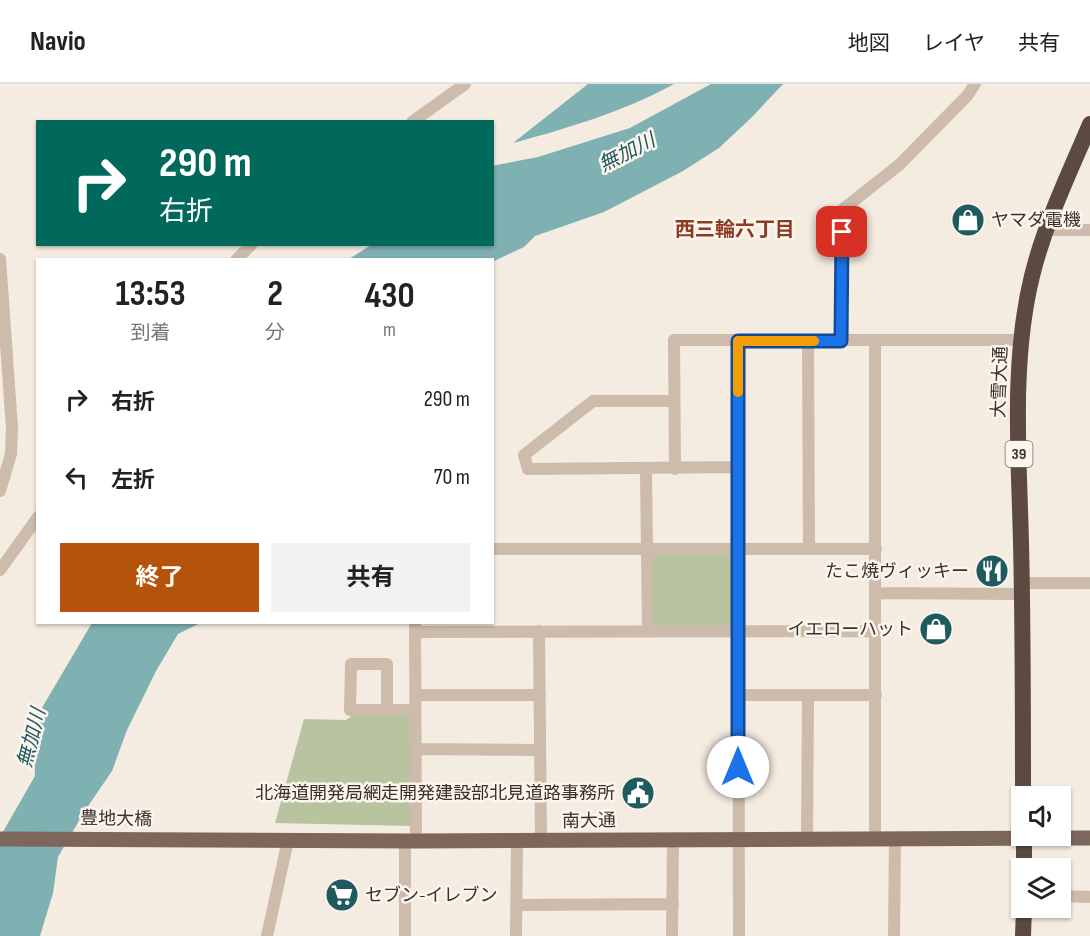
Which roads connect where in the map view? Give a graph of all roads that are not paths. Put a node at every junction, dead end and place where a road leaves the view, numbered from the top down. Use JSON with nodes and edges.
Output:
{"nodes":[{"id":1,"x":465,"y":84,"type":"edge"},
{"id":2,"x":975,"y":84,"type":"edge"},
{"id":3,"x":415,"y":120,"type":"edge"},
{"id":4,"x":1090,"y":124,"type":"edge"},
{"id":5,"x":1046,"y":230,"type":"junction"},
{"id":6,"x":1090,"y":230,"type":"edge"},
{"id":7,"x":250,"y":246,"type":"edge"},
{"id":8,"x":238,"y":258,"type":"edge"},
{"id":9,"x":0,"y":259,"type":"edge"},
{"id":10,"x":1021,"y":339,"type":"junction"},
{"id":11,"x":875,"y":340,"type":"junction"},
{"id":12,"x":738,"y":341,"type":"junction"},
{"id":13,"x":808,"y":341,"type":"junction"},
{"id":14,"x":841,"y":341,"type":"junction"},
{"id":15,"x":674,"y":401,"type":"junction"},
{"id":16,"x":737,"y":467,"type":"junction"},
{"id":17,"x":646,"y":469,"type":"junction"},
{"id":18,"x":675,"y":469,"type":"junction"},
{"id":19,"x":0,"y":490,"type":"edge"},
{"id":20,"x":36,"y":520,"type":"edge"},
{"id":21,"x":494,"y":549,"type":"edge"},
{"id":22,"x":738,"y":549,"type":"junction"},
{"id":23,"x":809,"y":549,"type":"junction"},
{"id":24,"x":876,"y":549,"type":"junction"},
{"id":25,"x":647,"y":550,"type":"junction"},
{"id":26,"x":0,"y":570,"type":"edge"},
{"id":27,"x":1090,"y":583,"type":"edge"},
{"id":28,"x":1022,"y":589,"type":"junction"},
{"id":29,"x":876,"y":593,"type":"junction"},
{"id":30,"x":415,"y":627,"type":"edge"},
{"id":31,"x":648,"y":630,"type":"junction"},
{"id":32,"x":738,"y":630,"type":"junction"},
{"id":33,"x":540,"y":631,"type":"junction"},
{"id":34,"x":876,"y":631,"type":"junction"},
{"id":35,"x":416,"y":695,"type":"junction"},
{"id":36,"x":540,"y":695,"type":"junction"},
{"id":37,"x":738,"y":695,"type":"junction"},
{"id":38,"x":876,"y":695,"type":"junction"},
{"id":39,"x":808,"y":696,"type":"junction"},
{"id":40,"x":387,"y":710,"type":"junction"},
{"id":41,"x":415,"y":710,"type":"junction"},
{"id":42,"x":416,"y":749,"type":"junction"},
{"id":43,"x":539,"y":750,"type":"junction"},
{"id":44,"x":1023,"y":786,"type":"edge"},
{"id":45,"x":1011,"y":836,"type":"edge"},
{"id":46,"x":1071,"y":837,"type":"edge"},
{"id":47,"x":807,"y":838,"type":"junction"},
{"id":48,"x":875,"y":838,"type":"junction"},
{"id":49,"x":894,"y":838,"type":"junction"},
{"id":50,"x":1090,"y":838,"type":"edge"},
{"id":51,"x":0,"y":839,"type":"edge"},
{"id":52,"x":672,"y":839,"type":"junction"},
{"id":53,"x":738,"y":839,"type":"junction"},
{"id":54,"x":288,"y":840,"type":"junction"},
{"id":55,"x":410,"y":841,"type":"junction"},
{"id":56,"x":517,"y":841,"type":"junction"},
{"id":57,"x":541,"y":841,"type":"junction"},
{"id":58,"x":1071,"y":896,"type":"edge"},
{"id":59,"x":1090,"y":897,"type":"edge"},
{"id":60,"x":673,"y":904,"type":"junction"},
{"id":61,"x":516,"y":905,"type":"junction"},
{"id":62,"x":1023,"y":918,"type":"edge"},
{"id":63,"x":267,"y":936,"type":"edge"},
{"id":64,"x":405,"y":936,"type":"edge"},
{"id":65,"x":516,"y":936,"type":"edge"},
{"id":66,"x":672,"y":936,"type":"edge"},
{"id":67,"x":739,"y":936,"type":"edge"},
{"id":68,"x":894,"y":936,"type":"edge"},
{"id":69,"x":1023,"y":936,"type":"edge"}],
"edges":[{"from":1,"to":3,"type":"street"},
{"from":2,"to":14,"type":"street"},
{"from":4,"to":5,"type":"highway","name":"大雪大通","number":"39"},
{"from":5,"to":6,"type":"street"},
{"from":5,"to":10,"type":"highway","name":"大雪大通","number":"39"},
{"from":7,"to":8,"type":"street"},
{"from":9,"to":19,"type":"street"},
{"from":10,"to":11,"type":"street"},
{"from":10,"to":28,"type":"highway","name":"大雪大通","number":"39"},
{"from":11,"to":14,"type":"street"},
{"from":11,"to":24,"type":"street"},
{"from":12,"to":13,"type":"street"},
{"from":12,"to":15,"type":"street"},
{"from":12,"to":16,"type":"street"},
{"from":13,"to":14,"type":"street"},
{"from":13,"to":23,"type":"street"},
{"from":15,"to":17,"type":"street"},
{"from":15,"to":18,"type":"street"},
{"from":16,"to":18,"type":"street"},
{"from":16,"to":22,"type":"street"},
{"from":17,"to":18,"type":"street"},
{"from":17,"to":25,"type":"street"},
{"from":20,"to":26,"type":"street"},
{"from":21,"to":25,"type":"street"},
{"from":22,"to":23,"type":"street"},
{"from":22,"to":25,"type":"street"},
{"from":22,"to":32,"type":"street"},
{"from":23,"to":24,"type":"street"},
{"from":24,"to":29,"type":"street"},
{"from":25,"to":31,"type":"street"},
{"from":27,"to":28,"type":"street"},
{"from":28,"to":29,"type":"street"},
{"from":28,"to":44,"type":"highway","name":"大雪大通","number":"39"},
{"from":29,"to":34,"type":"street"},
{"from":30,"to":33,"type":"street"},
{"from":30,"to":35,"type":"street"},
{"from":31,"to":32,"type":"street"},
{"from":31,"to":33,"type":"street"},
{"from":32,"to":34,"type":"street"},
{"from":32,"to":37,"type":"street"},
{"from":33,"to":36,"type":"street"},
{"from":34,"to":38,"type":"street"},
{"from":35,"to":36,"type":"street"},
{"from":35,"to":41,"type":"street"},
{"from":36,"to":43,"type":"street"},
{"from":37,"to":39,"type":"street"},
{"from":37,"to":53,"type":"street"},
{"from":38,"to":39,"type":"street"},
{"from":38,"to":48,"type":"street"},
{"from":39,"to":47,"type":"street"},
{"from":40,"to":40,"type":"street"},
{"from":40,"to":41,"type":"street"},
{"from":41,"to":42,"type":"street"},
{"from":42,"to":43,"type":"street"},
{"from":42,"to":55,"type":"street"},
{"from":43,"to":57,"type":"street"},
{"from":45,"to":49,"type":"main road","name":"南大通"},
{"from":46,"to":50,"type":"main road","name":"南大通"},
{"from":47,"to":48,"type":"main road","name":"南大通"},
{"from":47,"to":53,"type":"main road","name":"南大通"},
{"from":48,"to":49,"type":"main road","name":"南大通"},
{"from":49,"to":68,"type":"street"},
{"from":51,"to":54,"type":"main road","name":"豊地大橋"},
{"from":52,"to":53,"type":"main road","name":"南大通"},
{"from":52,"to":57,"type":"main road","name":"南大通"},
{"from":52,"to":60,"type":"street"},
{"from":53,"to":67,"type":"street"},
{"from":54,"to":55,"type":"main road","name":"南大通"},
{"from":54,"to":63,"type":"street"},
{"from":55,"to":56,"type":"main road","name":"南大通"},
{"from":55,"to":64,"type":"street"},
{"from":56,"to":57,"type":"main road","name":"南大通"},
{"from":56,"to":61,"type":"street"},
{"from":58,"to":59,"type":"street"},
{"from":60,"to":61,"type":"street"},
{"from":60,"to":66,"type":"street"},
{"from":61,"to":65,"type":"street"},
{"from":62,"to":69,"type":"highway"}]}
